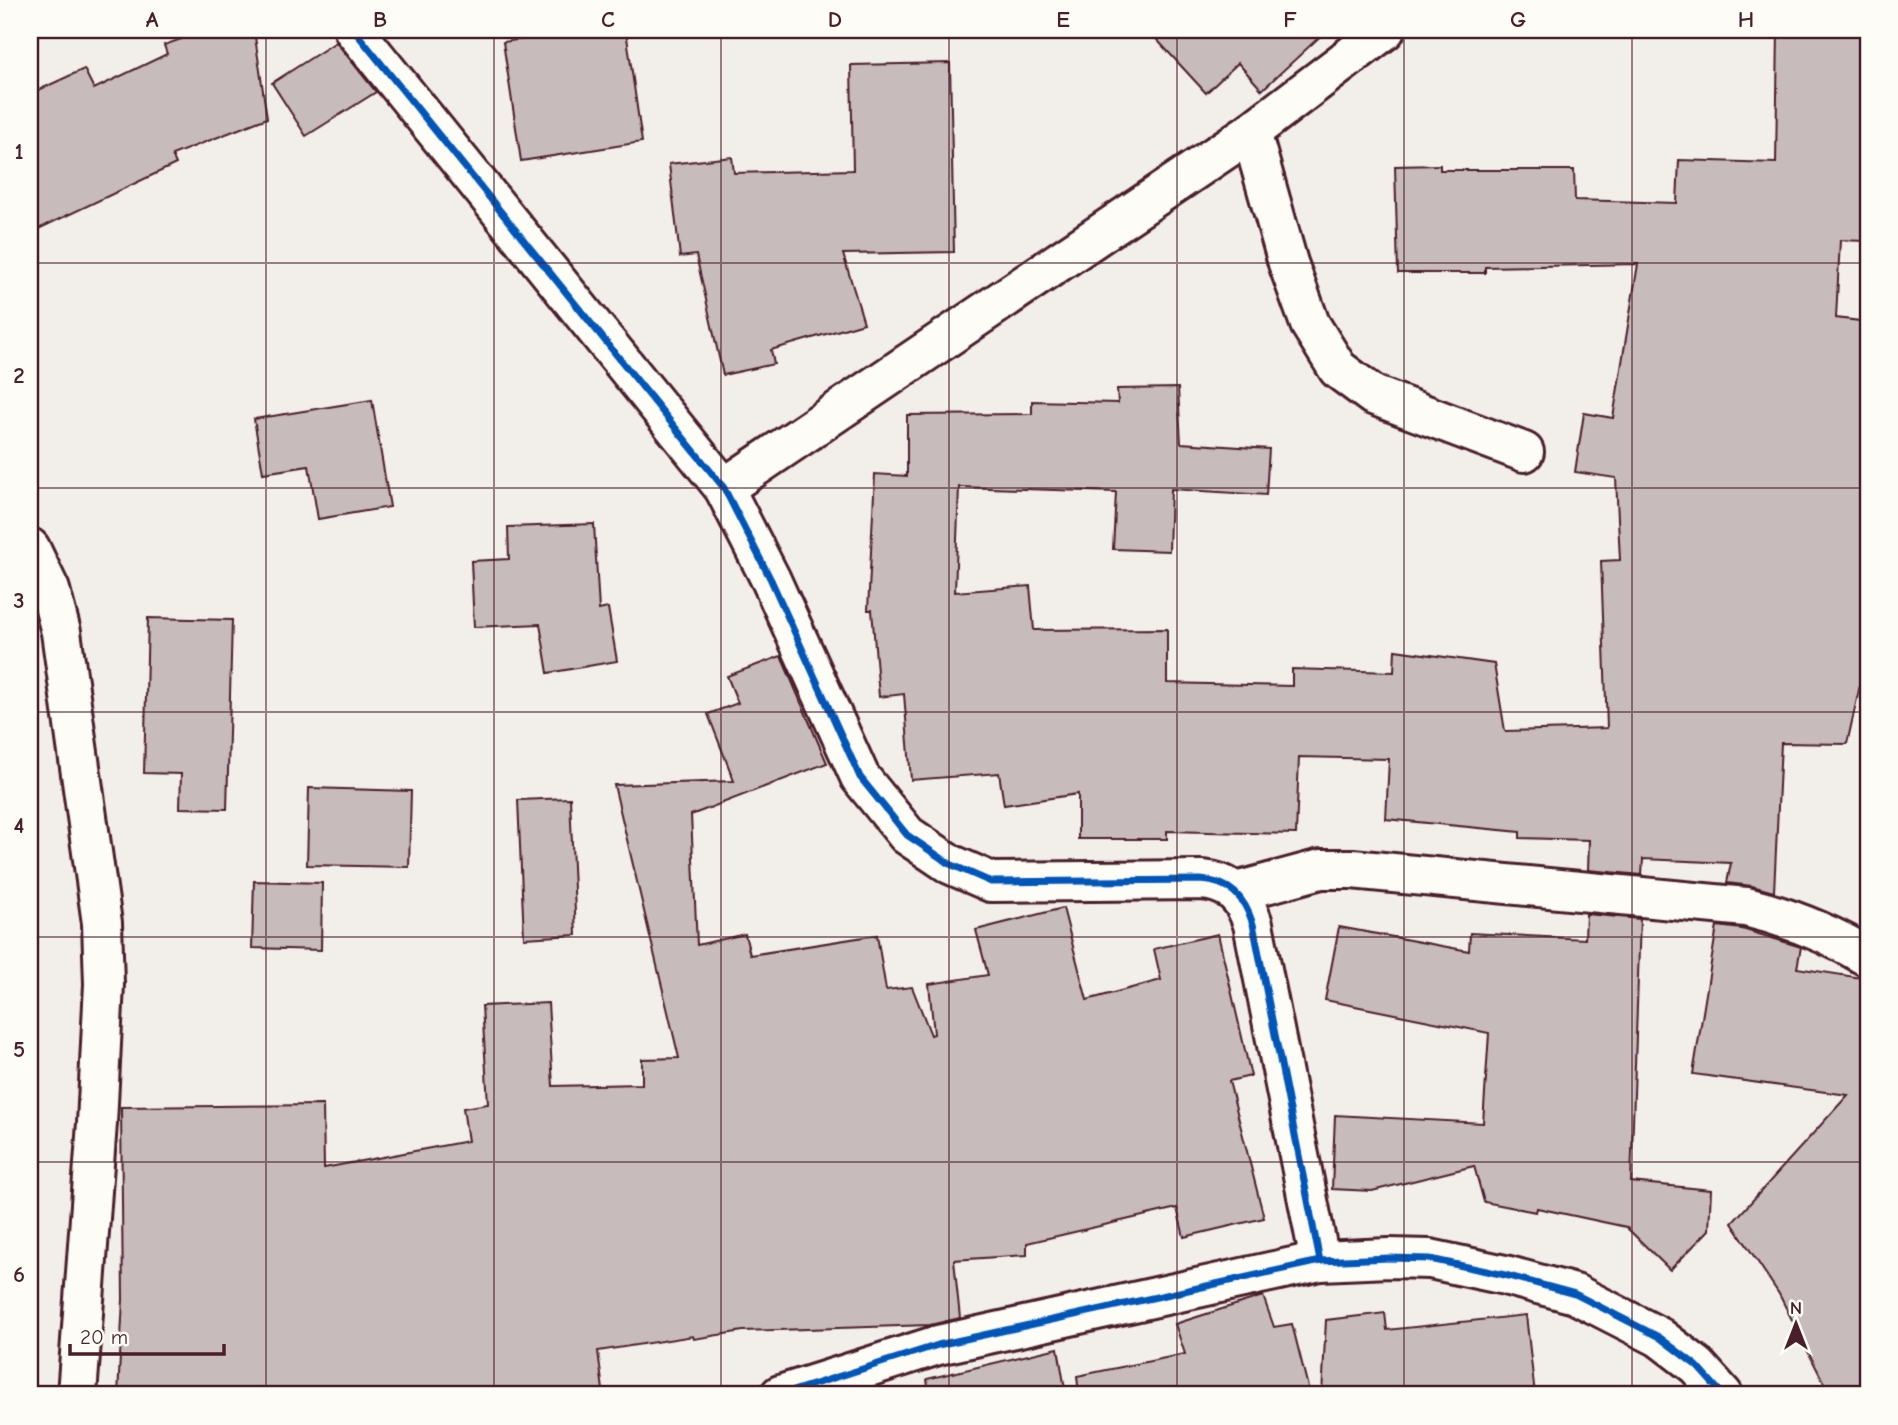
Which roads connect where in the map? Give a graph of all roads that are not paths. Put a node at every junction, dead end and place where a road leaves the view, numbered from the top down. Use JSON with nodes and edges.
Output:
{"nodes":[{"id":1,"x":354,"y":30,"type":"edge"},
{"id":2,"x":1385,"y":30,"type":"edge"},
{"id":3,"x":1251,"y":132,"type":"junction"},
{"id":4,"x":1524,"y":452,"type":"dead end"},
{"id":5,"x":724,"y":488,"type":"junction"},
{"id":6,"x":30,"y":548,"type":"edge"},
{"id":7,"x":1236,"y":892,"type":"junction"},
{"id":8,"x":1868,"y":957,"type":"edge"},
{"id":9,"x":1320,"y":1261,"type":"junction"},
{"id":10,"x":77,"y":1395,"type":"edge"},
{"id":11,"x":780,"y":1395,"type":"edge"},
{"id":12,"x":1723,"y":1395,"type":"edge"}],
"edges":[{"from":1,"to":5,"type":"street"},
{"from":2,"to":3,"type":"street"},
{"from":3,"to":4,"type":"street"},
{"from":3,"to":5,"type":"street"},
{"from":5,"to":7,"type":"street"},
{"from":6,"to":10,"type":"street"},
{"from":7,"to":8,"type":"street"},
{"from":7,"to":9,"type":"street"},
{"from":9,"to":11,"type":"street"},
{"from":9,"to":12,"type":"street"}]}
